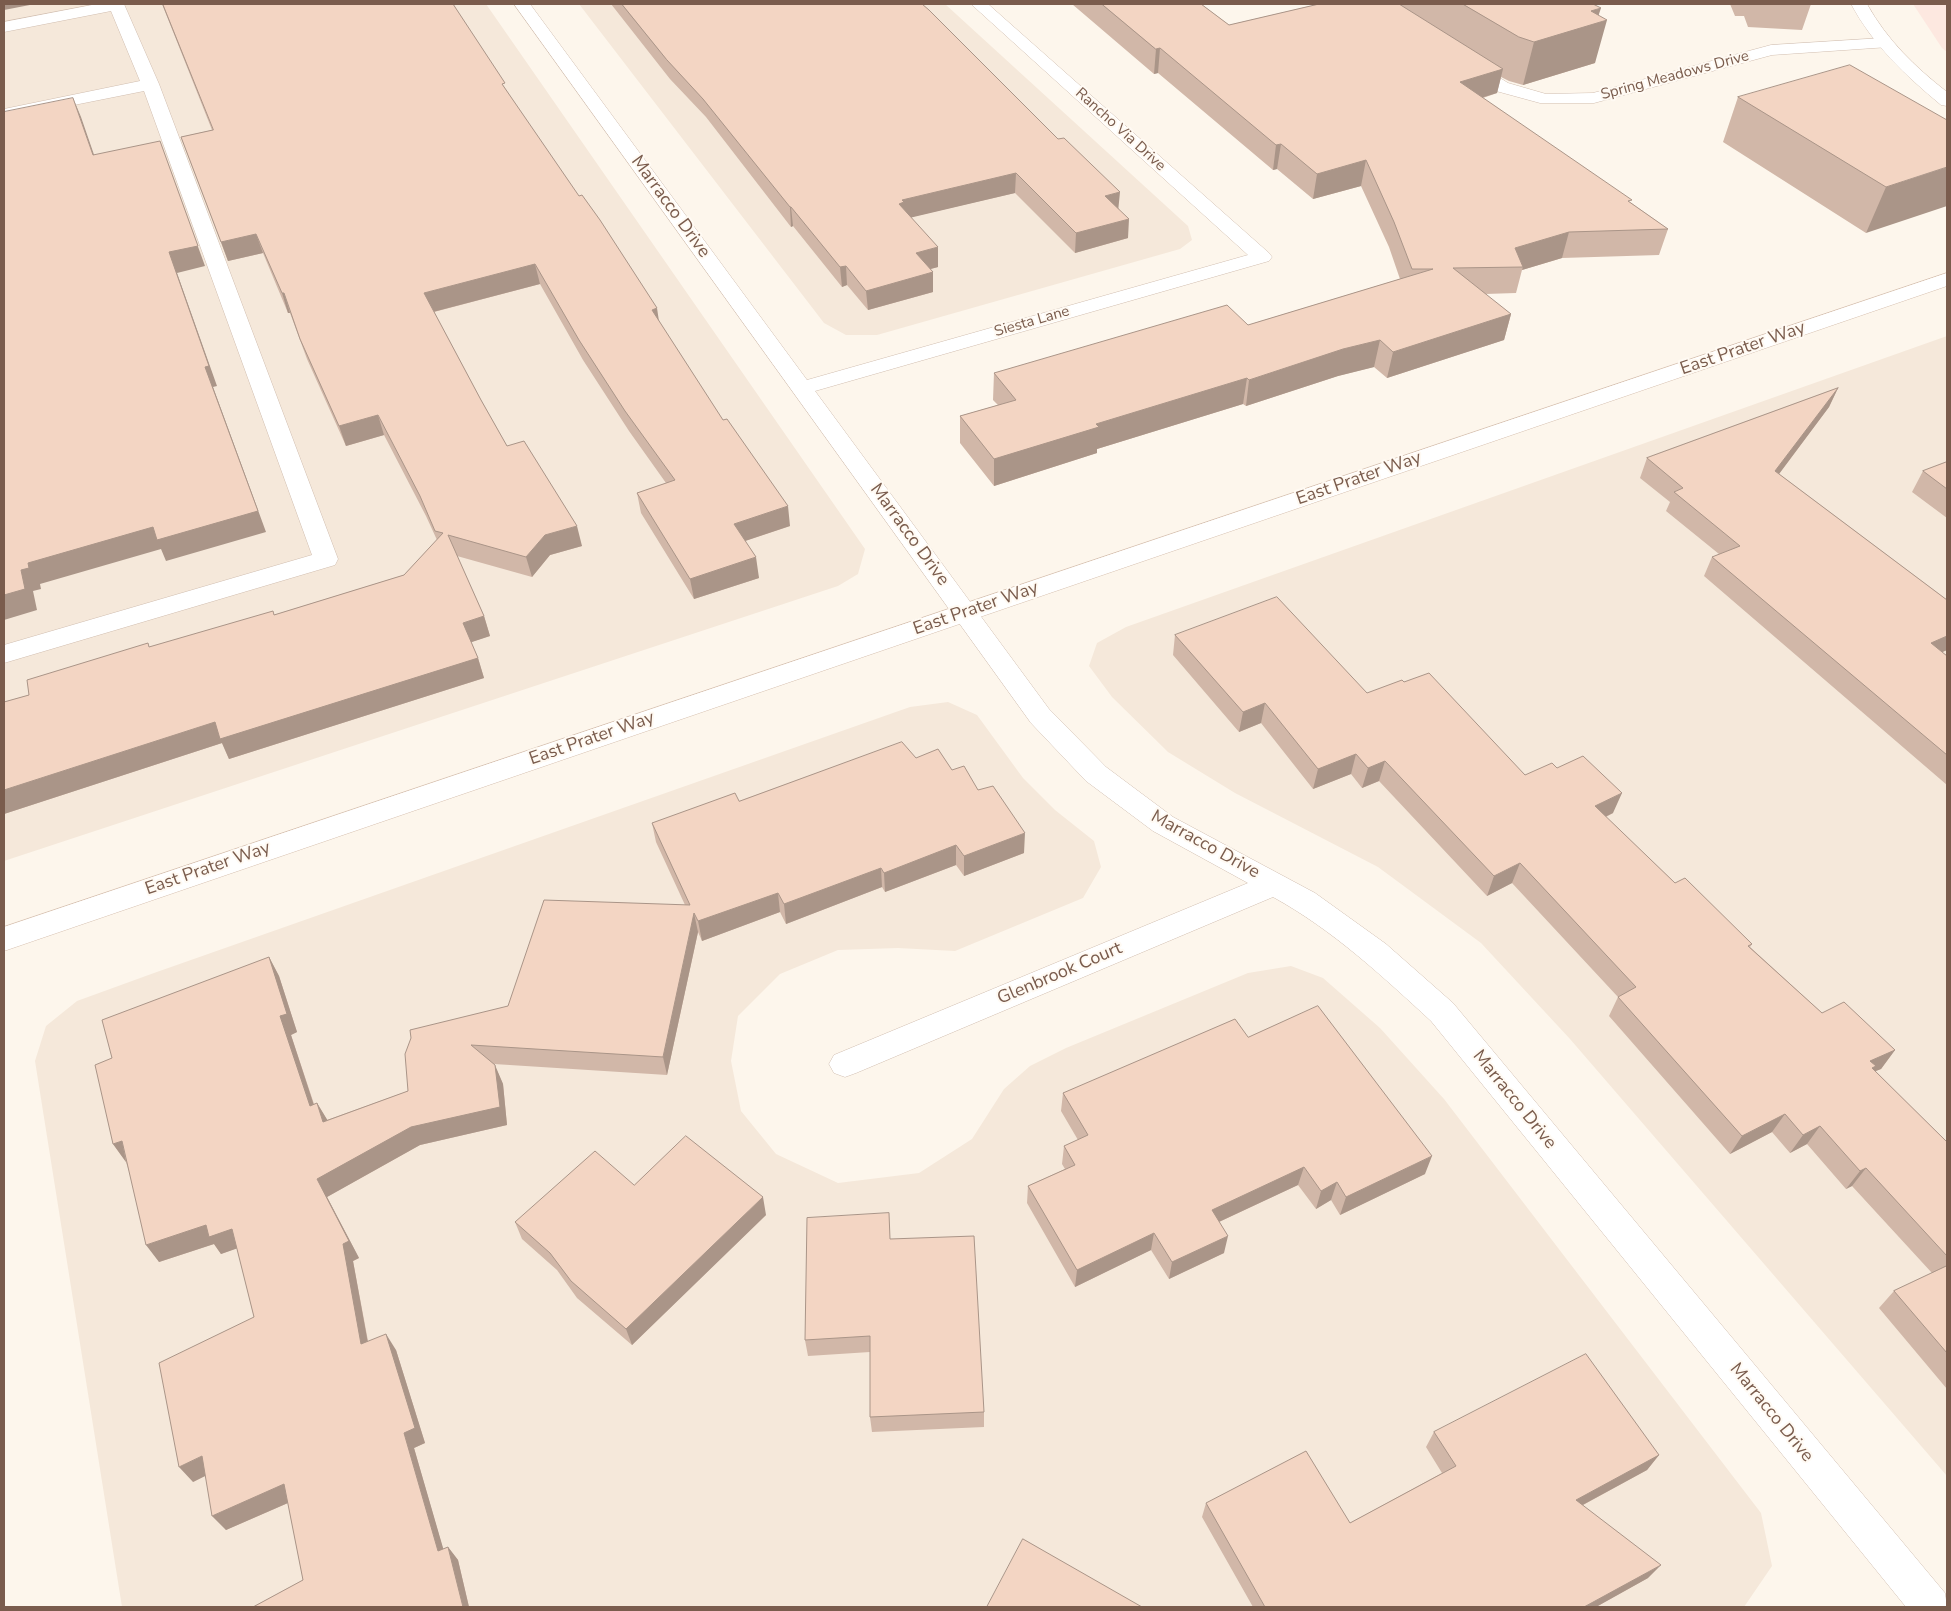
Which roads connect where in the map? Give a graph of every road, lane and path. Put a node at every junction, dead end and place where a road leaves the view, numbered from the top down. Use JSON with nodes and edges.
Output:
{"nodes":[{"id":1,"x":116,"y":4,"type":"edge"},
{"id":2,"x":522,"y":4,"type":"edge"},
{"id":3,"x":979,"y":4,"type":"edge"},
{"id":4,"x":1859,"y":4,"type":"edge"},
{"id":5,"x":4,"y":27,"type":"edge"},
{"id":6,"x":1883,"y":43,"type":"junction"},
{"id":7,"x":1453,"y":56,"type":"edge"},
{"id":8,"x":150,"y":84,"type":"junction"},
{"id":9,"x":1947,"y":101,"type":"edge"},
{"id":10,"x":4,"y":114,"type":"edge"},
{"id":11,"x":1262,"y":256,"type":"joint"},
{"id":12,"x":1947,"y":279,"type":"edge"},
{"id":13,"x":802,"y":388,"type":"junction"},
{"id":14,"x":965,"y":612,"type":"junction"},
{"id":15,"x":4,"y":654,"type":"edge"},
{"id":16,"x":1276,"y":884,"type":"junction"},
{"id":17,"x":4,"y":938,"type":"edge"},
{"id":18,"x":845,"y":1064,"type":"dead end"},
{"id":19,"x":1931,"y":1607,"type":"edge"}],
"edges":[{"from":1,"to":5,"type":"street"},
{"from":1,"to":8,"type":"street"},
{"from":2,"to":13,"type":"street","name":"Marracco Drive"},
{"from":3,"to":11,"type":"street","name":"Rancho Via Drive"},
{"from":4,"to":6,"type":"street"},
{"from":6,"to":7,"type":"street","name":"Spring Meadows Drive"},
{"from":6,"to":9,"type":"street"},
{"from":8,"to":10,"type":"street"},
{"from":8,"to":15,"type":"street"},
{"from":11,"to":13,"type":"street","name":"Siesta Lane"},
{"from":12,"to":14,"type":"street","name":"East Prater Way"},
{"from":13,"to":14,"type":"street","name":"Marracco Drive"},
{"from":14,"to":16,"type":"street","name":"Marracco Drive"},
{"from":14,"to":17,"type":"street","name":"East Prater Way"},
{"from":16,"to":18,"type":"street","name":"Glenbrook Court"},
{"from":16,"to":19,"type":"street","name":"Marracco Drive"}]}
